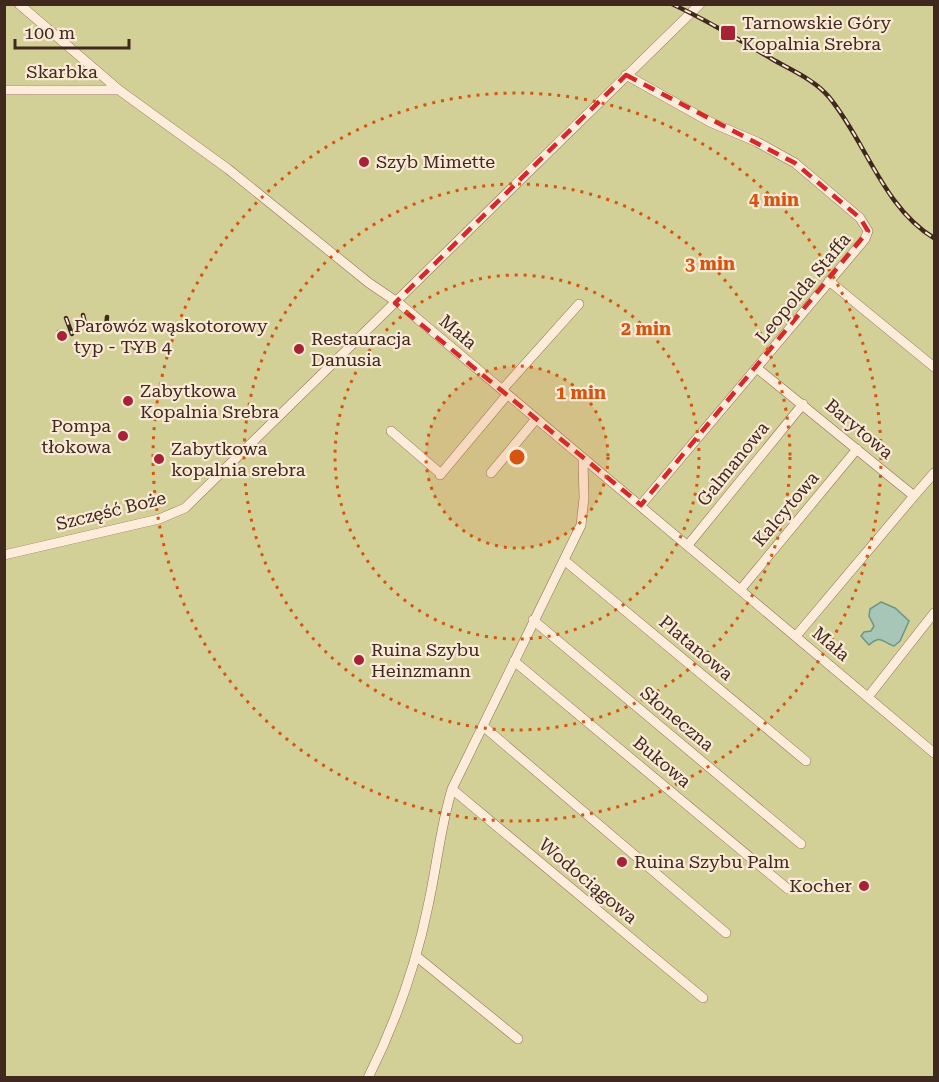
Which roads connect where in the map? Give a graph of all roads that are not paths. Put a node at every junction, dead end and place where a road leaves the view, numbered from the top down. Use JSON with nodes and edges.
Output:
{"nodes":[{"id":1,"x":19,"y":4,"type":"edge"},
{"id":2,"x":700,"y":4,"type":"edge"},
{"id":3,"x":626,"y":75,"type":"junction"},
{"id":4,"x":4,"y":90,"type":"edge"},
{"id":5,"x":119,"y":90,"type":"junction"},
{"id":6,"x":829,"y":281,"type":"junction"},
{"id":7,"x":395,"y":303,"type":"junction"},
{"id":8,"x":579,"y":304,"type":"dead end"},
{"id":9,"x":934,"y":367,"type":"edge"},
{"id":10,"x":758,"y":369,"type":"junction"},
{"id":11,"x":505,"y":393,"type":"junction"},
{"id":12,"x":803,"y":404,"type":"junction"},
{"id":13,"x":536,"y":419,"type":"junction"},
{"id":14,"x":391,"y":430,"type":"dead end"},
{"id":15,"x":857,"y":449,"type":"junction"},
{"id":16,"x":583,"y":460,"type":"junction"},
{"id":17,"x":491,"y":473,"type":"dead end"},
{"id":18,"x":934,"y":473,"type":"edge"},
{"id":19,"x":914,"y":496,"type":"junction"},
{"id":20,"x":642,"y":505,"type":"junction"},
{"id":21,"x":688,"y":544,"type":"junction"},
{"id":22,"x":4,"y":555,"type":"edge"},
{"id":23,"x":564,"y":560,"type":"junction"},
{"id":24,"x":741,"y":589,"type":"junction"},
{"id":25,"x":934,"y":613,"type":"edge"},
{"id":26,"x":533,"y":620,"type":"junction"},
{"id":27,"x":796,"y":636,"type":"junction"},
{"id":28,"x":514,"y":661,"type":"junction"},
{"id":29,"x":868,"y":697,"type":"junction"},
{"id":30,"x":483,"y":726,"type":"junction"},
{"id":31,"x":934,"y":753,"type":"edge"},
{"id":32,"x":806,"y":761,"type":"dead end"},
{"id":33,"x":452,"y":789,"type":"junction"},
{"id":34,"x":801,"y":844,"type":"dead end"},
{"id":35,"x":788,"y":889,"type":"dead end"},
{"id":36,"x":726,"y":933,"type":"dead end"},
{"id":37,"x":416,"y":956,"type":"junction"},
{"id":38,"x":703,"y":998,"type":"dead end"},
{"id":39,"x":518,"y":1039,"type":"dead end"},
{"id":40,"x":368,"y":1077,"type":"edge"}],
"edges":[{"from":1,"to":5,"type":"street","name":"Mała"},
{"from":2,"to":3,"type":"street"},
{"from":3,"to":6,"type":"street","name":"Leopolda Staffa"},
{"from":3,"to":7,"type":"street"},
{"from":4,"to":5,"type":"street","name":"Skarbka"},
{"from":5,"to":7,"type":"street","name":"Mała"},
{"from":6,"to":9,"type":"street"},
{"from":6,"to":10,"type":"street","name":"Leopolda Staffa"},
{"from":7,"to":11,"type":"street","name":"Mała"},
{"from":7,"to":22,"type":"street","name":"Szczęść Boże"},
{"from":8,"to":11,"type":"street"},
{"from":10,"to":12,"type":"street","name":"Barytowa"},
{"from":10,"to":20,"type":"street","name":"Leopolda Staffa"},
{"from":11,"to":13,"type":"street","name":"Mała"},
{"from":11,"to":14,"type":"street"},
{"from":12,"to":15,"type":"street","name":"Barytowa"},
{"from":12,"to":21,"type":"street","name":"Galmanowa"},
{"from":13,"to":16,"type":"street","name":"Mała"},
{"from":13,"to":17,"type":"street"},
{"from":15,"to":19,"type":"street","name":"Barytowa"},
{"from":15,"to":24,"type":"street","name":"Kalcytowa"},
{"from":16,"to":20,"type":"street","name":"Mała"},
{"from":16,"to":23,"type":"street"},
{"from":18,"to":19,"type":"street"},
{"from":19,"to":27,"type":"street"},
{"from":20,"to":21,"type":"street","name":"Mała"},
{"from":21,"to":24,"type":"street","name":"Mała"},
{"from":23,"to":26,"type":"street"},
{"from":23,"to":32,"type":"street","name":"Platanowa"},
{"from":24,"to":27,"type":"street","name":"Mała"},
{"from":25,"to":29,"type":"street"},
{"from":26,"to":28,"type":"street"},
{"from":26,"to":34,"type":"street","name":"Słoneczna"},
{"from":27,"to":29,"type":"street","name":"Mała"},
{"from":28,"to":30,"type":"street"},
{"from":28,"to":35,"type":"street","name":"Bukowa"},
{"from":29,"to":31,"type":"street","name":"Mała"},
{"from":30,"to":33,"type":"street"},
{"from":30,"to":36,"type":"street"},
{"from":33,"to":37,"type":"street"},
{"from":33,"to":38,"type":"street","name":"Wodociągowa"},
{"from":37,"to":39,"type":"street"},
{"from":37,"to":40,"type":"street"}]}
